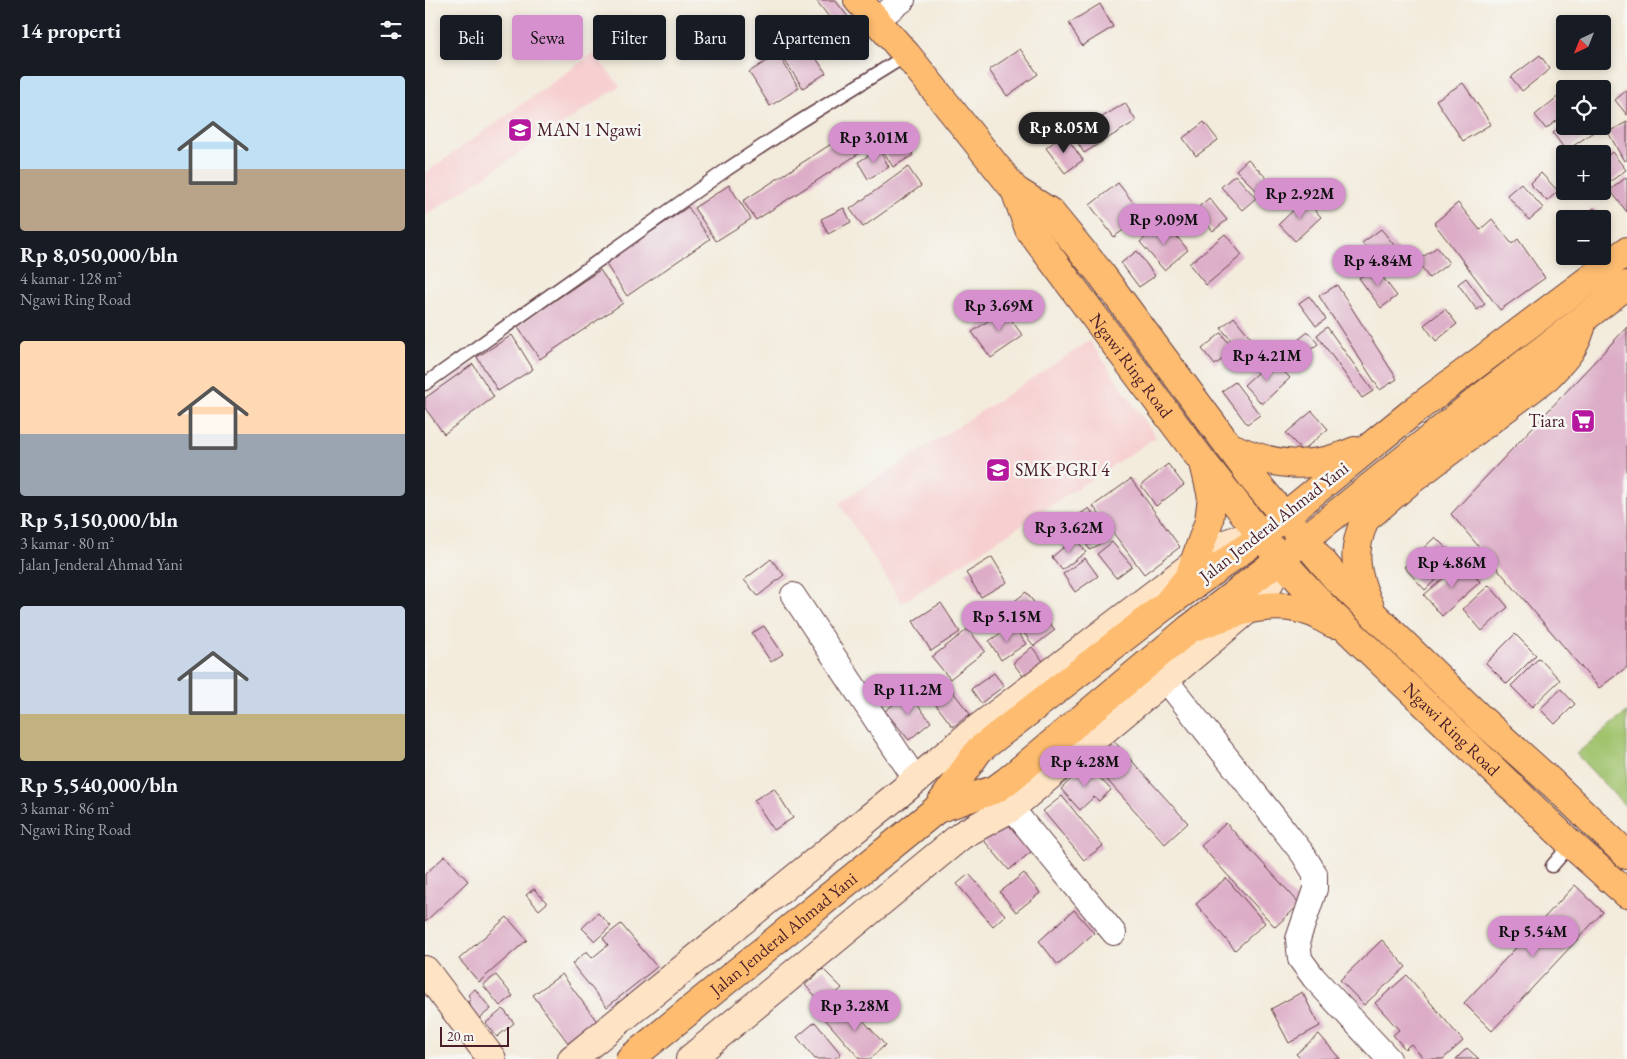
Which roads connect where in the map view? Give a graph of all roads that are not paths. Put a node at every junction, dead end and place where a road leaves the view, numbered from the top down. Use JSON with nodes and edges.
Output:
{"nodes":[{"id":1,"x":903,"y":0,"type":"edge"},
{"id":2,"x":867,"y":10,"type":"edge"},
{"id":3,"x":907,"y":55,"type":"junction"},
{"id":4,"x":1015,"y":190,"type":"junction"},
{"id":5,"x":1627,"y":251,"type":"edge"},
{"id":6,"x":1627,"y":285,"type":"edge"},
{"id":7,"x":1583,"y":318,"type":"junction"},
{"id":8,"x":425,"y":384,"type":"edge"},
{"id":9,"x":1380,"y":440,"type":"junction"},
{"id":10,"x":1227,"y":446,"type":"junction"},
{"id":11,"x":1203,"y":462,"type":"junction"},
{"id":12,"x":1398,"y":465,"type":"junction"},
{"id":13,"x":1285,"y":516,"type":"junction"},
{"id":14,"x":1364,"y":520,"type":"junction"},
{"id":15,"x":1262,"y":536,"type":"junction"},
{"id":16,"x":1304,"y":541,"type":"junction"},
{"id":17,"x":1280,"y":559,"type":"junction"},
{"id":18,"x":1195,"y":563,"type":"junction"},
{"id":19,"x":793,"y":596,"type":"dead end"},
{"id":20,"x":1166,"y":605,"type":"junction"},
{"id":21,"x":1248,"y":609,"type":"junction"},
{"id":22,"x":1372,"y":612,"type":"junction"},
{"id":23,"x":1189,"y":629,"type":"junction"},
{"id":24,"x":1351,"y":632,"type":"junction"},
{"id":25,"x":1165,"y":679,"type":"junction"},
{"id":26,"x":915,"y":780,"type":"junction"},
{"id":27,"x":1003,"y":798,"type":"junction"},
{"id":28,"x":937,"y":809,"type":"junction"},
{"id":29,"x":1571,"y":844,"type":"junction"},
{"id":30,"x":1627,"y":855,"type":"edge"},
{"id":31,"x":1552,"y":866,"type":"dead end"},
{"id":32,"x":1627,"y":894,"type":"edge"},
{"id":33,"x":1114,"y":933,"type":"dead end"},
{"id":34,"x":425,"y":970,"type":"edge"},
{"id":35,"x":492,"y":1059,"type":"edge"},
{"id":36,"x":572,"y":1059,"type":"edge"},
{"id":37,"x":630,"y":1059,"type":"edge"},
{"id":38,"x":690,"y":1059,"type":"edge"},
{"id":39,"x":1389,"y":1059,"type":"edge"}],
"edges":[{"from":1,"to":2,"type":"street"},
{"from":2,"to":3,"type":"main road","name":"Ngawi Ring Road"},
{"from":3,"to":4,"type":"main road","name":"Ngawi Ring Road"},
{"from":3,"to":8,"type":"lane"},
{"from":4,"to":10,"type":"main road","name":"Ngawi Ring Road"},
{"from":4,"to":11,"type":"main road","name":"Ngawi Ring Road"},
{"from":5,"to":9,"type":"main road","name":"Jalan Jenderal Ahmad Yani"},
{"from":6,"to":7,"type":"main road","name":"Jalan Jenderal Ahmad Yani"},
{"from":7,"to":12,"type":"main road","name":"Jalan Jenderal Ahmad Yani"},
{"from":7,"to":14,"type":"main road"},
{"from":9,"to":10,"type":"main road"},
{"from":9,"to":13,"type":"main road","name":"Jalan Jenderal Ahmad Yani"},
{"from":10,"to":13,"type":"main road","name":"Ngawi Ring Road"},
{"from":11,"to":15,"type":"main road","name":"Ngawi Ring Road"},
{"from":11,"to":18,"type":"main road"},
{"from":12,"to":14,"type":"main road"},
{"from":12,"to":16,"type":"main road","name":"Jalan Jenderal Ahmad Yani"},
{"from":13,"to":15,"type":"main road","name":"Jalan Jenderal Ahmad Yani"},
{"from":13,"to":16,"type":"main road","name":"Ngawi Ring Road"},
{"from":14,"to":22,"type":"main road"},
{"from":15,"to":17,"type":"main road","name":"Ngawi Ring Road"},
{"from":15,"to":18,"type":"street"},
{"from":15,"to":20,"type":"main road","name":"Jalan Jenderal Ahmad Yani"},
{"from":16,"to":17,"type":"main road","name":"Jalan Jenderal Ahmad Yani"},
{"from":16,"to":22,"type":"main road","name":"Ngawi Ring Road"},
{"from":17,"to":21,"type":"street"},
{"from":17,"to":23,"type":"main road","name":"Jalan Jenderal Ahmad Yani"},
{"from":17,"to":24,"type":"main road","name":"Ngawi Ring Road"},
{"from":18,"to":20,"type":"main road"},
{"from":18,"to":26,"type":"street"},
{"from":19,"to":26,"type":"street"},
{"from":20,"to":28,"type":"main road","name":"Jalan Jenderal Ahmad Yani"},
{"from":21,"to":23,"type":"main road"},
{"from":21,"to":24,"type":"main road"},
{"from":21,"to":25,"type":"street"},
{"from":22,"to":30,"type":"main road","name":"Ngawi Ring Road"},
{"from":23,"to":27,"type":"main road","name":"Jalan Jenderal Ahmad Yani"},
{"from":24,"to":29,"type":"main road","name":"Ngawi Ring Road"},
{"from":25,"to":27,"type":"street"},
{"from":25,"to":39,"type":"street"},
{"from":26,"to":36,"type":"street"},
{"from":27,"to":28,"type":"main road","name":"Jalan Jenderal Ahmad Yani"},
{"from":27,"to":33,"type":"street"},
{"from":27,"to":38,"type":"street"},
{"from":28,"to":37,"type":"main road","name":"Jalan Jenderal Ahmad Yani"},
{"from":29,"to":31,"type":"lane"},
{"from":29,"to":32,"type":"main road","name":"Ngawi Ring Road"},
{"from":34,"to":35,"type":"street"}]}
